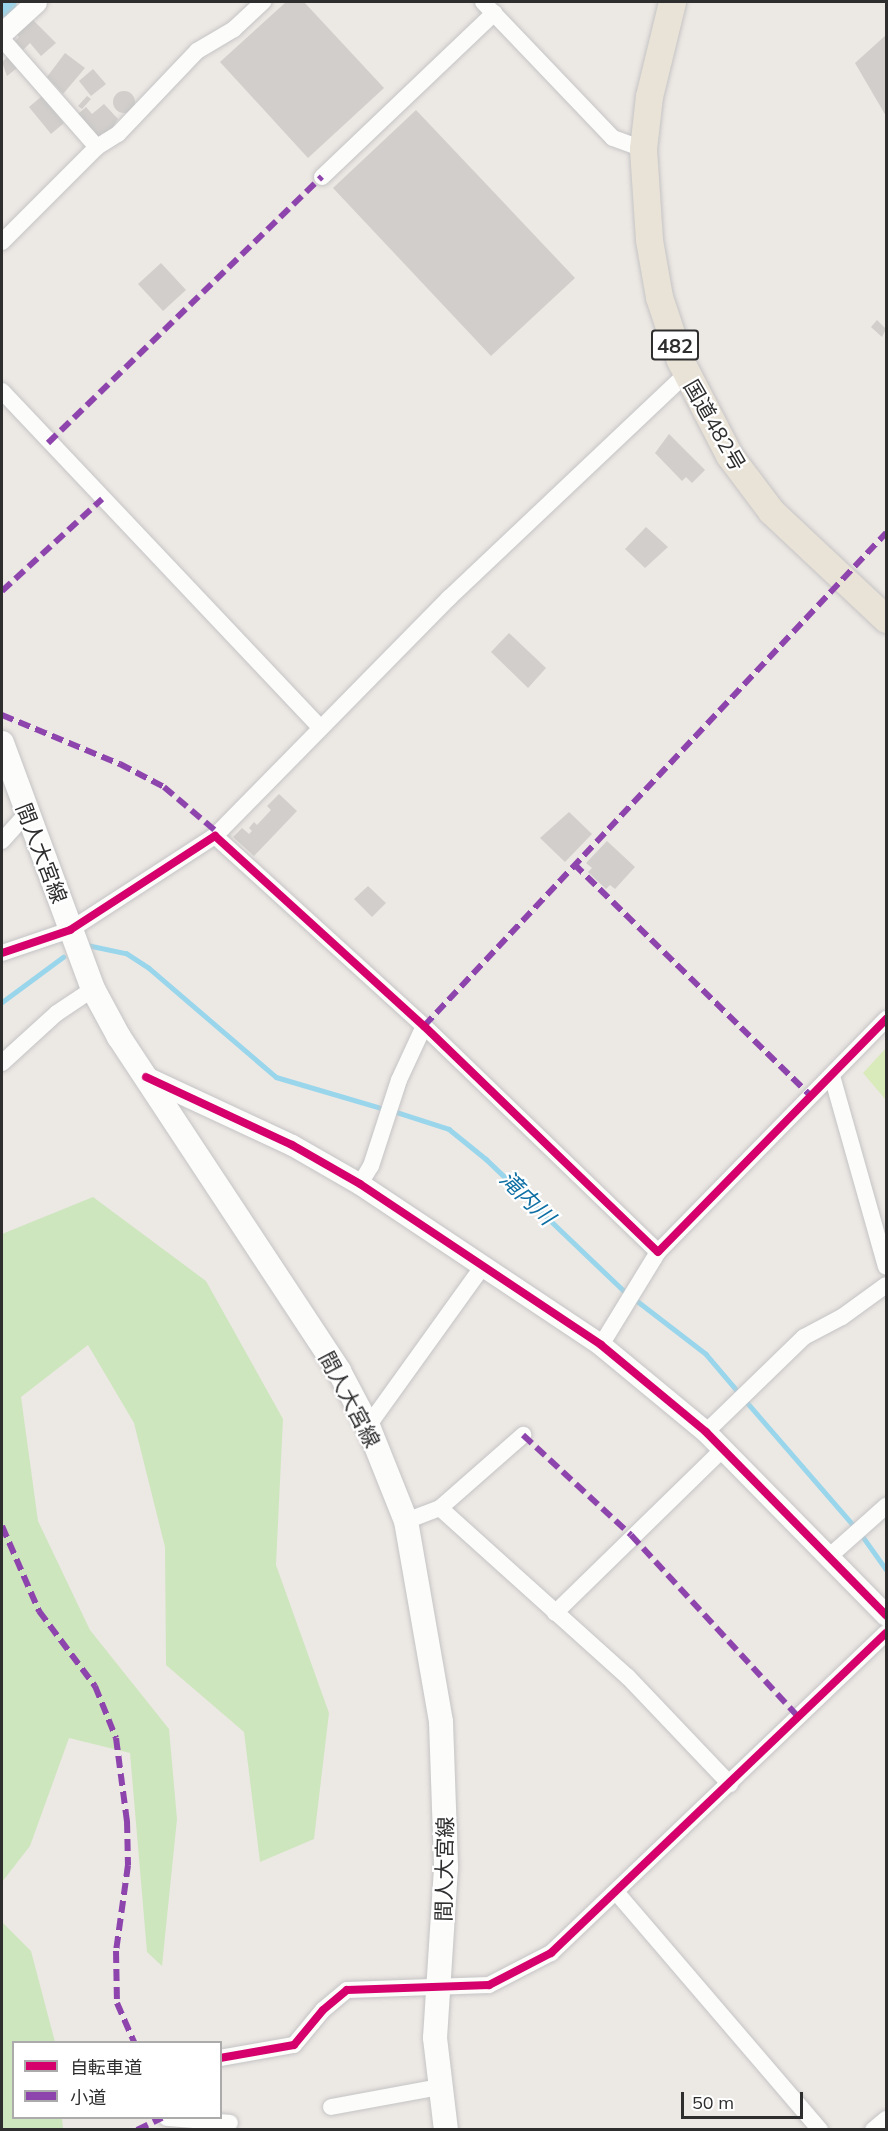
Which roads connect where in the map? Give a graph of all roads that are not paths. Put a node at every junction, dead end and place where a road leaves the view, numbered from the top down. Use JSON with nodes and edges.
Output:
{"nodes":[{"id":1,"x":36,"y":2,"type":"edge"},
{"id":2,"x":263,"y":2,"type":"edge"},
{"id":3,"x":672,"y":2,"type":"edge"},
{"id":4,"x":489,"y":7,"type":"edge"},
{"id":5,"x":2,"y":33,"type":"edge"},
{"id":6,"x":2,"y":39,"type":"edge"},
{"id":7,"x":97,"y":147,"type":"junction"},
{"id":8,"x":643,"y":149,"type":"junction"},
{"id":9,"x":322,"y":177,"type":"dead end"},
{"id":10,"x":2,"y":242,"type":"edge"},
{"id":11,"x":686,"y":374,"type":"junction"},
{"id":12,"x":2,"y":391,"type":"edge"},
{"id":13,"x":886,"y":619,"type":"edge"},
{"id":14,"x":320,"y":727,"type":"junction"},
{"id":15,"x":2,"y":743,"type":"edge"},
{"id":16,"x":26,"y":814,"type":"junction"},
{"id":17,"x":214,"y":836,"type":"junction"},
{"id":18,"x":2,"y":841,"type":"edge"},
{"id":19,"x":70,"y":930,"type":"junction"},
{"id":20,"x":2,"y":953,"type":"edge"},
{"id":21,"x":93,"y":989,"type":"junction"},
{"id":22,"x":886,"y":1019,"type":"edge"},
{"id":23,"x":424,"y":1026,"type":"junction"},
{"id":24,"x":2,"y":1063,"type":"edge"},
{"id":25,"x":832,"y":1076,"type":"junction"},
{"id":26,"x":146,"y":1077,"type":"junction"},
{"id":27,"x":360,"y":1184,"type":"junction"},
{"id":28,"x":658,"y":1252,"type":"junction"},
{"id":29,"x":483,"y":1266,"type":"junction"},
{"id":30,"x":886,"y":1268,"type":"edge"},
{"id":31,"x":886,"y":1285,"type":"edge"},
{"id":32,"x":601,"y":1345,"type":"junction"},
{"id":33,"x":368,"y":1426,"type":"junction"},
{"id":34,"x":706,"y":1431,"type":"junction"},
{"id":35,"x":523,"y":1435,"type":"dead end"},
{"id":36,"x":723,"y":1449,"type":"junction"},
{"id":37,"x":886,"y":1506,"type":"edge"},
{"id":38,"x":440,"y":1508,"type":"junction"},
{"id":39,"x":406,"y":1521,"type":"junction"},
{"id":40,"x":831,"y":1556,"type":"junction"},
{"id":41,"x":555,"y":1613,"type":"junction"},
{"id":42,"x":886,"y":1615,"type":"edge"},
{"id":43,"x":886,"y":1633,"type":"edge"},
{"id":44,"x":730,"y":1784,"type":"junction"},
{"id":45,"x":617,"y":1893,"type":"junction"},
{"id":46,"x":436,"y":1989,"type":"junction"},
{"id":47,"x":222,"y":2058,"type":"edge"},
{"id":48,"x":440,"y":2087,"type":"junction"},
{"id":49,"x":332,"y":2107,"type":"dead end"},
{"id":50,"x":180,"y":2119,"type":"edge"},
{"id":51,"x":886,"y":2119,"type":"edge"},
{"id":52,"x":230,"y":2123,"type":"dead end"},
{"id":53,"x":446,"y":2130,"type":"edge"},
{"id":54,"x":820,"y":2130,"type":"edge"},
{"id":55,"x":873,"y":2130,"type":"edge"}],
"edges":[{"from":1,"to":5,"type":"street"},
{"from":2,"to":7,"type":"street"},
{"from":3,"to":8,"type":"highway","name":"国道482号","number":"482"},
{"from":4,"to":8,"type":"street"},
{"from":4,"to":9,"type":"street"},
{"from":6,"to":7,"type":"street"},
{"from":7,"to":10,"type":"street"},
{"from":8,"to":11,"type":"highway","name":"国道482号","number":"482"},
{"from":11,"to":13,"type":"highway","name":"国道482号","number":"482"},
{"from":11,"to":14,"type":"street"},
{"from":12,"to":14,"type":"street"},
{"from":14,"to":17,"type":"street"},
{"from":15,"to":16,"type":"main road","name":"間人大宮線"},
{"from":16,"to":18,"type":"street"},
{"from":16,"to":19,"type":"main road","name":"間人大宮線"},
{"from":17,"to":19,"type":"street"},
{"from":17,"to":23,"type":"street"},
{"from":19,"to":20,"type":"street"},
{"from":19,"to":21,"type":"main road","name":"間人大宮線"},
{"from":21,"to":24,"type":"street"},
{"from":21,"to":26,"type":"main road","name":"間人大宮線"},
{"from":22,"to":25,"type":"street"},
{"from":23,"to":27,"type":"street"},
{"from":23,"to":28,"type":"street"},
{"from":25,"to":28,"type":"street"},
{"from":25,"to":30,"type":"street"},
{"from":26,"to":27,"type":"street"},
{"from":26,"to":33,"type":"main road","name":"間人大宮線"},
{"from":27,"to":29,"type":"street"},
{"from":28,"to":32,"type":"street"},
{"from":29,"to":32,"type":"street"},
{"from":29,"to":33,"type":"street"},
{"from":31,"to":34,"type":"street"},
{"from":32,"to":34,"type":"street"},
{"from":33,"to":39,"type":"main road","name":"間人大宮線"},
{"from":34,"to":36,"type":"street"},
{"from":35,"to":38,"type":"street"},
{"from":36,"to":40,"type":"street"},
{"from":36,"to":41,"type":"street"},
{"from":37,"to":40,"type":"street"},
{"from":38,"to":39,"type":"street"},
{"from":38,"to":41,"type":"street"},
{"from":39,"to":46,"type":"main road","name":"間人大宮線"},
{"from":40,"to":42,"type":"street"},
{"from":41,"to":44,"type":"street"},
{"from":43,"to":44,"type":"street"},
{"from":44,"to":45,"type":"street"},
{"from":45,"to":46,"type":"street"},
{"from":45,"to":54,"type":"street"},
{"from":46,"to":47,"type":"street"},
{"from":46,"to":48,"type":"main road","name":"間人大宮線"},
{"from":48,"to":49,"type":"street"},
{"from":48,"to":53,"type":"main road","name":"間人大宮線"},
{"from":50,"to":52,"type":"street"},
{"from":51,"to":55,"type":"street"}]}
